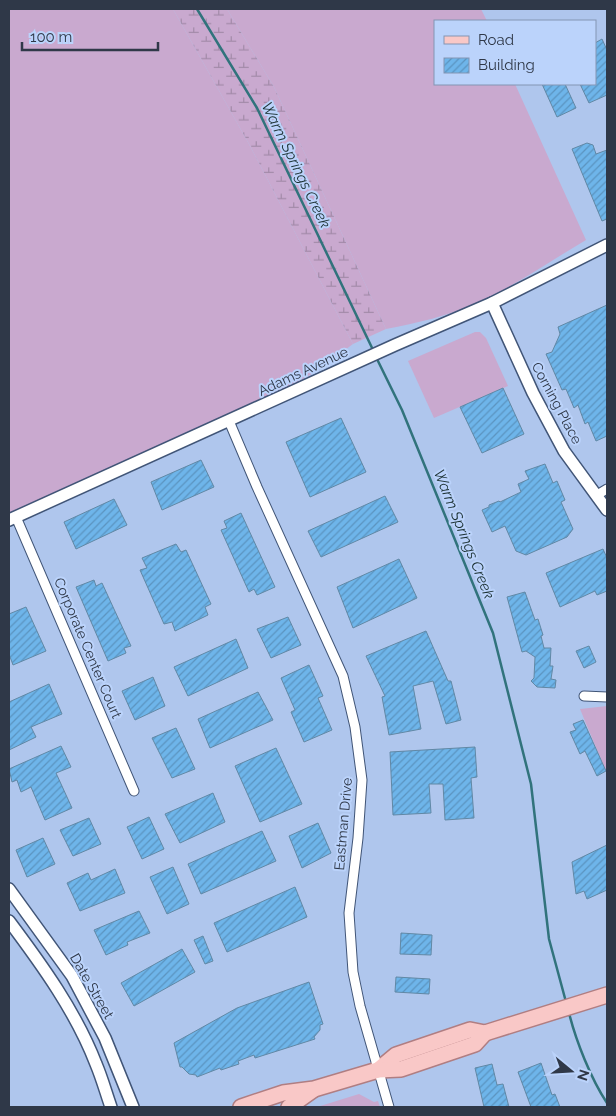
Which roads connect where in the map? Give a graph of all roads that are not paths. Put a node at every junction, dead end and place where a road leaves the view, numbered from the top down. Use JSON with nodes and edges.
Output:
{"nodes":[{"id":1,"x":607,"y":244,"type":"edge"},
{"id":2,"x":492,"y":303,"type":"junction"},
{"id":3,"x":229,"y":422,"type":"junction"},
{"id":4,"x":602,"y":492,"type":"edge"},
{"id":5,"x":607,"y":510,"type":"edge"},
{"id":6,"x":12,"y":519,"type":"edge"},
{"id":7,"x":584,"y":696,"type":"dead end"},
{"id":8,"x":607,"y":697,"type":"edge"},
{"id":9,"x":134,"y":790,"type":"dead end"},
{"id":10,"x":9,"y":889,"type":"edge"},
{"id":11,"x":9,"y":921,"type":"edge"},
{"id":12,"x":607,"y":995,"type":"edge"},
{"id":13,"x":378,"y":1070,"type":"junction"},
{"id":14,"x":314,"y":1089,"type":"junction"},
{"id":15,"x":111,"y":1107,"type":"edge"},
{"id":16,"x":133,"y":1107,"type":"edge"},
{"id":17,"x":241,"y":1107,"type":"edge"},
{"id":18,"x":289,"y":1107,"type":"edge"},
{"id":19,"x":389,"y":1107,"type":"edge"}],
"edges":[{"from":1,"to":2,"type":"street","name":"Adams Avenue"},
{"from":2,"to":3,"type":"street","name":"Adams Avenue"},
{"from":2,"to":4,"type":"street","name":"Corning Place"},
{"from":3,"to":6,"type":"street","name":"Adams Avenue"},
{"from":3,"to":13,"type":"street","name":"Eastman Drive"},
{"from":4,"to":5,"type":"street","name":"Corning Place"},
{"from":6,"to":9,"type":"street","name":"Corporate Center Court"},
{"from":7,"to":8,"type":"street"},
{"from":10,"to":16,"type":"street","name":"Date Street"},
{"from":11,"to":15,"type":"street"},
{"from":12,"to":13,"type":"main road"},
{"from":13,"to":14,"type":"main road"},
{"from":13,"to":19,"type":"street","name":"Eastman Drive"},
{"from":14,"to":17,"type":"main road"},
{"from":14,"to":18,"type":"main road"}]}
